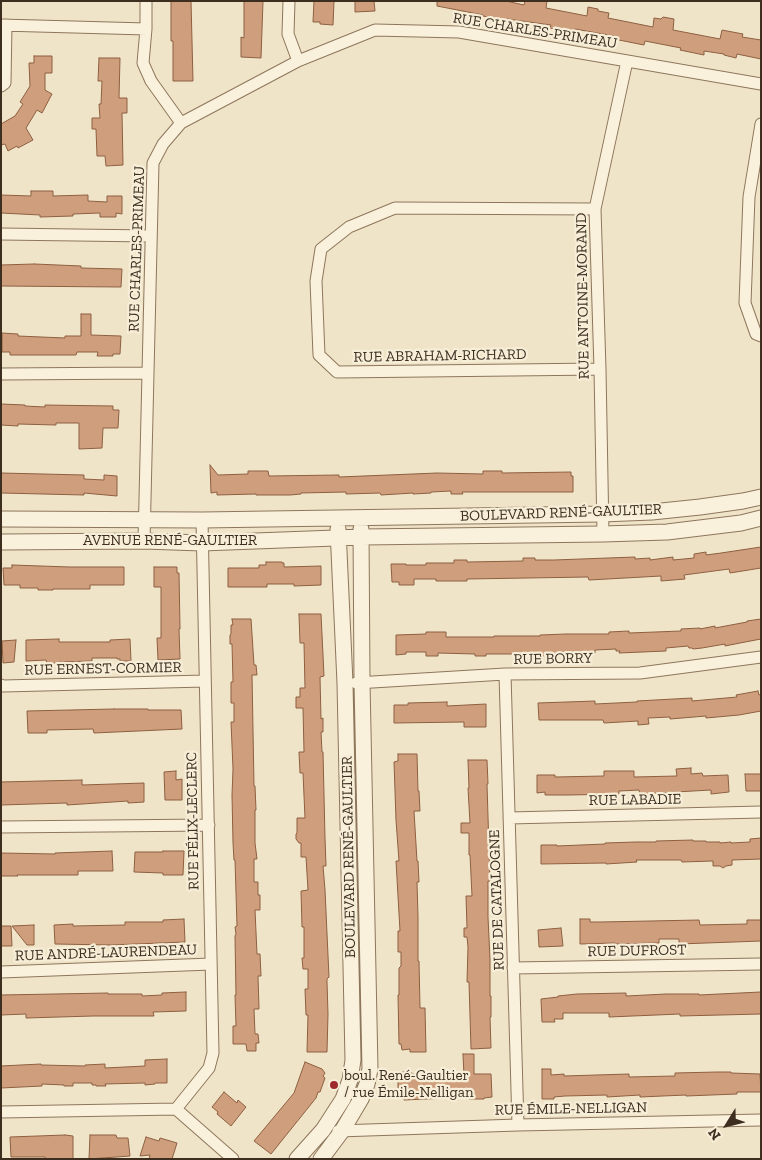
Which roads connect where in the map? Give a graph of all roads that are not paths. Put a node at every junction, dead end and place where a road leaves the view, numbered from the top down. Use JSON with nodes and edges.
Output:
{"nodes":[{"id":1,"x":146,"y":1,"type":"edge"},
{"id":2,"x":289,"y":1,"type":"edge"},
{"id":3,"x":4,"y":25,"type":"edge"},
{"id":4,"x":146,"y":29,"type":"junction"},
{"id":5,"x":298,"y":61,"type":"junction"},
{"id":6,"x":627,"y":61,"type":"junction"},
{"id":7,"x":761,"y":84,"type":"edge"},
{"id":8,"x":1,"y":86,"type":"edge"},
{"id":9,"x":181,"y":123,"type":"junction"},
{"id":10,"x":761,"y":124,"type":"edge"},
{"id":11,"x":595,"y":209,"type":"junction"},
{"id":12,"x":1,"y":234,"type":"edge"},
{"id":13,"x":151,"y":236,"type":"junction"},
{"id":14,"x":761,"y":336,"type":"edge"},
{"id":15,"x":600,"y":369,"type":"junction"},
{"id":16,"x":148,"y":373,"type":"junction"},
{"id":17,"x":1,"y":374,"type":"edge"},
{"id":18,"x":761,"y":498,"type":"edge"},
{"id":19,"x":602,"y":514,"type":"junction"},
{"id":20,"x":338,"y":518,"type":"junction"},
{"id":21,"x":361,"y":518,"type":"junction"},
{"id":22,"x":761,"y":518,"type":"edge"},
{"id":23,"x":1,"y":519,"type":"edge"},
{"id":24,"x":144,"y":519,"type":"junction"},
{"id":25,"x":202,"y":520,"type":"junction"},
{"id":26,"x":603,"y":534,"type":"junction"},
{"id":27,"x":362,"y":537,"type":"junction"},
{"id":28,"x":339,"y":538,"type":"junction"},
{"id":29,"x":144,"y":541,"type":"junction"},
{"id":30,"x":1,"y":542,"type":"edge"},
{"id":31,"x":202,"y":542,"type":"junction"},
{"id":32,"x":761,"y":657,"type":"edge"},
{"id":33,"x":505,"y":674,"type":"junction"},
{"id":34,"x":205,"y":681,"type":"junction"},
{"id":35,"x":362,"y":682,"type":"junction"},
{"id":36,"x":345,"y":683,"type":"junction"},
{"id":37,"x":1,"y":685,"type":"edge"},
{"id":38,"x":761,"y":812,"type":"edge"},
{"id":39,"x":509,"y":818,"type":"junction"},
{"id":40,"x":209,"y":825,"type":"junction"},
{"id":41,"x":1,"y":827,"type":"edge"},
{"id":42,"x":211,"y":964,"type":"junction"},
{"id":43,"x":761,"y":964,"type":"edge"},
{"id":44,"x":514,"y":968,"type":"junction"},
{"id":45,"x":1,"y":972,"type":"edge"},
{"id":46,"x":176,"y":1109,"type":"junction"},
{"id":47,"x":1,"y":1112,"type":"edge"},
{"id":48,"x":761,"y":1120,"type":"edge"},
{"id":49,"x":518,"y":1125,"type":"junction"},
{"id":50,"x":323,"y":1130,"type":"junction"},
{"id":51,"x":342,"y":1131,"type":"junction"},
{"id":52,"x":233,"y":1159,"type":"edge"},
{"id":53,"x":297,"y":1159,"type":"edge"},
{"id":54,"x":321,"y":1159,"type":"edge"}],
"edges":[{"from":1,"to":4,"type":"street"},
{"from":2,"to":5,"type":"street"},
{"from":3,"to":4,"type":"street"},
{"from":3,"to":8,"type":"street"},
{"from":4,"to":9,"type":"street"},
{"from":5,"to":6,"type":"street","name":"RUE CHARLES-PRIMEAU"},
{"from":5,"to":9,"type":"street","name":"RUE CHARLES-PRIMEAU"},
{"from":6,"to":7,"type":"street","name":"RUE CHARLES-PRIMEAU"},
{"from":6,"to":11,"type":"street","name":"RUE ANTOINE-MORAND"},
{"from":9,"to":13,"type":"street","name":"RUE CHARLES-PRIMEAU"},
{"from":10,"to":14,"type":"street"},
{"from":11,"to":15,"type":"street","name":"RUE ANTOINE-MORAND"},
{"from":11,"to":15,"type":"street","name":"RUE ABRAHAM-RICHARD"},
{"from":12,"to":13,"type":"street"},
{"from":13,"to":16,"type":"street","name":"RUE CHARLES-PRIMEAU"},
{"from":15,"to":19,"type":"street","name":"RUE ANTOINE-MORAND"},
{"from":16,"to":17,"type":"street"},
{"from":16,"to":24,"type":"street","name":"RUE CHARLES-PRIMEAU"},
{"from":18,"to":19,"type":"street","name":"BOULEVARD RENÉ-GAULTIER"},
{"from":19,"to":21,"type":"street","name":"BOULEVARD RENÉ-GAULTIER"},
{"from":19,"to":26,"type":"street","name":"RUE ANTOINE-MORAND"},
{"from":20,"to":21,"type":"street","name":"BOULEVARD RENÉ-GAULTIER"},
{"from":20,"to":25,"type":"street","name":"AVENUE RENÉ-GAULTIER"},
{"from":20,"to":28,"type":"street","name":"BOULEVARD RENÉ-GAULTIER"},
{"from":21,"to":27,"type":"street","name":"BOULEVARD RENÉ-GAULTIER"},
{"from":22,"to":26,"type":"street","name":"BOULEVARD RENÉ-GAULTIER"},
{"from":23,"to":24,"type":"street","name":"AVENUE RENÉ-GAULTIER"},
{"from":24,"to":25,"type":"street","name":"AVENUE RENÉ-GAULTIER"},
{"from":24,"to":29,"type":"street","name":"RUE CHARLES-PRIMEAU"},
{"from":25,"to":31,"type":"street","name":"RUE FÉLIX-LECLERC"},
{"from":26,"to":27,"type":"street","name":"BOULEVARD RENÉ-GAULTIER"},
{"from":27,"to":28,"type":"street","name":"BOULEVARD RENÉ-GAULTIER"},
{"from":27,"to":35,"type":"street","name":"BOULEVARD RENÉ-GAULTIER"},
{"from":28,"to":31,"type":"street","name":"AVENUE RENÉ-GAULTIER"},
{"from":28,"to":36,"type":"street","name":"BOULEVARD RENÉ-GAULTIER"},
{"from":29,"to":30,"type":"street","name":"AVENUE RENÉ-GAULTIER"},
{"from":29,"to":31,"type":"street","name":"AVENUE RENÉ-GAULTIER"},
{"from":31,"to":34,"type":"street","name":"RUE FÉLIX-LECLERC"},
{"from":32,"to":33,"type":"street","name":"RUE BORRY"},
{"from":33,"to":35,"type":"street","name":"RUE BORRY"},
{"from":33,"to":39,"type":"street","name":"RUE DE CATALOGNE"},
{"from":34,"to":37,"type":"street","name":"RUE ERNEST-CORMIER"},
{"from":34,"to":40,"type":"street","name":"RUE FÉLIX-LECLERC"},
{"from":35,"to":36,"type":"street","name":"RUE BORRY"},
{"from":35,"to":51,"type":"street","name":"BOULEVARD RENÉ-GAULTIER"},
{"from":36,"to":50,"type":"street","name":"BOULEVARD RENÉ-GAULTIER"},
{"from":38,"to":39,"type":"street","name":"RUE LABADIE"},
{"from":39,"to":44,"type":"street","name":"RUE DE CATALOGNE"},
{"from":40,"to":41,"type":"street"},
{"from":40,"to":42,"type":"street","name":"RUE FÉLIX-LECLERC"},
{"from":42,"to":45,"type":"street","name":"RUE ANDRÉ-LAURENDEAU"},
{"from":42,"to":46,"type":"street","name":"RUE FÉLIX-LECLERC"},
{"from":43,"to":44,"type":"street","name":"RUE DUFROST"},
{"from":44,"to":49,"type":"street","name":"RUE DE CATALOGNE"},
{"from":46,"to":47,"type":"street"},
{"from":46,"to":52,"type":"street"},
{"from":48,"to":49,"type":"street","name":"RUE ÉMILE-NELLIGAN"},
{"from":49,"to":51,"type":"street","name":"RUE ÉMILE-NELLIGAN"},
{"from":50,"to":51,"type":"street","name":"RUE ÉMILE-NELLIGAN"},
{"from":50,"to":53,"type":"street","name":"BOULEVARD RENÉ-GAULTIER"},
{"from":51,"to":54,"type":"street","name":"BOULEVARD RENÉ-GAULTIER"}]}
